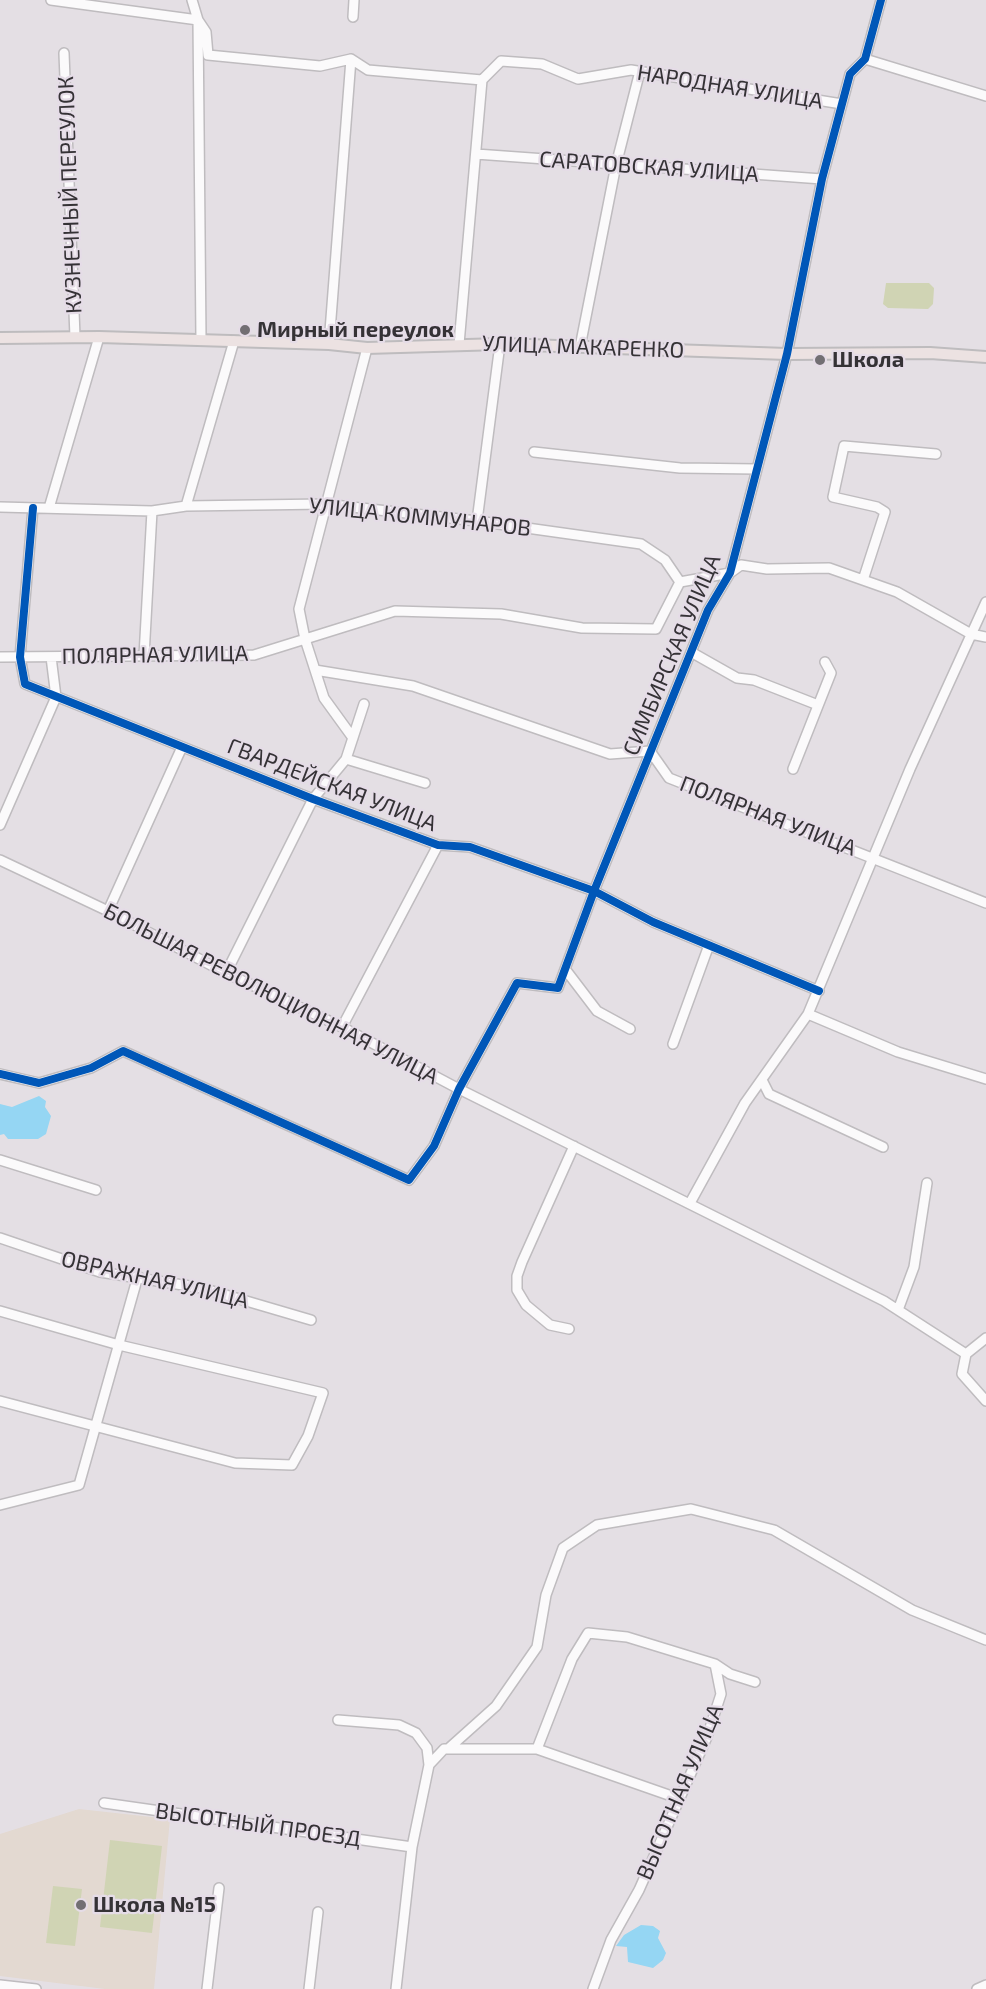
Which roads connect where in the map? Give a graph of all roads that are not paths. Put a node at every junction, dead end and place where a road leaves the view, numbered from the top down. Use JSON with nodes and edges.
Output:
{"nodes":[{"id":1,"x":51,"y":0,"type":"edge"},
{"id":2,"x":192,"y":0,"type":"edge"},
{"id":3,"x":354,"y":0,"type":"edge"},
{"id":4,"x":881,"y":0,"type":"edge"},
{"id":5,"x":353,"y":17,"type":"dead end"},
{"id":6,"x":198,"y":20,"type":"junction"},
{"id":7,"x":64,"y":53,"type":"dead end"},
{"id":8,"x":351,"y":59,"type":"junction"},
{"id":9,"x":865,"y":59,"type":"junction"},
{"id":10,"x":640,"y":71,"type":"junction"},
{"id":11,"x":482,"y":80,"type":"junction"},
{"id":12,"x":986,"y":96,"type":"edge"},
{"id":13,"x":842,"y":104,"type":"junction"},
{"id":14,"x":476,"y":154,"type":"junction"},
{"id":15,"x":616,"y":165,"type":"junction"},
{"id":16,"x":822,"y":179,"type":"junction"},
{"id":17,"x":75,"y":337,"type":"junction"},
{"id":18,"x":99,"y":337,"type":"junction"},
{"id":19,"x":0,"y":338,"type":"edge"},
{"id":20,"x":201,"y":340,"type":"junction"},
{"id":21,"x":234,"y":341,"type":"junction"},
{"id":22,"x":329,"y":344,"type":"junction"},
{"id":23,"x":459,"y":344,"type":"junction"},
{"id":24,"x":500,"y":344,"type":"junction"},
{"id":25,"x":580,"y":347,"type":"junction"},
{"id":26,"x":367,"y":348,"type":"junction"},
{"id":27,"x":787,"y":354,"type":"junction"},
{"id":28,"x":986,"y":357,"type":"edge"},
{"id":29,"x":534,"y":452,"type":"dead end"},
{"id":30,"x":936,"y":454,"type":"dead end"},
{"id":31,"x":757,"y":469,"type":"junction"},
{"id":32,"x":325,"y":504,"type":"junction"},
{"id":33,"x":186,"y":506,"type":"junction"},
{"id":34,"x":0,"y":507,"type":"edge"},
{"id":35,"x":33,"y":508,"type":"junction"},
{"id":36,"x":49,"y":508,"type":"junction"},
{"id":37,"x":152,"y":511,"type":"junction"},
{"id":38,"x":477,"y":521,"type":"junction"},
{"id":39,"x":730,"y":573,"type":"junction"},
{"id":40,"x":863,"y":580,"type":"junction"},
{"id":41,"x":680,"y":582,"type":"junction"},
{"id":42,"x":986,"y":602,"type":"edge"},
{"id":43,"x":971,"y":634,"type":"junction"},
{"id":44,"x":986,"y":637,"type":"edge"},
{"id":45,"x":305,"y":639,"type":"junction"},
{"id":46,"x":691,"y":652,"type":"junction"},
{"id":47,"x":144,"y":656,"type":"junction"},
{"id":48,"x":0,"y":657,"type":"edge"},
{"id":49,"x":20,"y":657,"type":"junction"},
{"id":50,"x":51,"y":657,"type":"junction"},
{"id":51,"x":825,"y":663,"type":"dead end"},
{"id":52,"x":315,"y":670,"type":"junction"},
{"id":53,"x":56,"y":697,"type":"junction"},
{"id":54,"x":364,"y":704,"type":"dead end"},
{"id":55,"x":818,"y":705,"type":"junction"},
{"id":56,"x":353,"y":738,"type":"junction"},
{"id":57,"x":182,"y":747,"type":"junction"},
{"id":58,"x":650,"y":751,"type":"junction"},
{"id":59,"x":346,"y":759,"type":"junction"},
{"id":60,"x":793,"y":769,"type":"dead end"},
{"id":61,"x":425,"y":783,"type":"dead end"},
{"id":62,"x":313,"y":799,"type":"junction"},
{"id":63,"x":0,"y":825,"type":"edge"},
{"id":64,"x":438,"y":845,"type":"junction"},
{"id":65,"x":874,"y":857,"type":"junction"},
{"id":66,"x":0,"y":860,"type":"edge"},
{"id":67,"x":594,"y":891,"type":"junction"},
{"id":68,"x":986,"y":903,"type":"edge"},
{"id":69,"x":108,"y":911,"type":"junction"},
{"id":70,"x":709,"y":945,"type":"junction"},
{"id":71,"x":565,"y":969,"type":"junction"},
{"id":72,"x":226,"y":973,"type":"junction"},
{"id":73,"x":819,"y":991,"type":"junction"},
{"id":74,"x":808,"y":1014,"type":"junction"},
{"id":75,"x":342,"y":1027,"type":"junction"},
{"id":76,"x":630,"y":1029,"type":"dead end"},
{"id":77,"x":673,"y":1044,"type":"dead end"},
{"id":78,"x":0,"y":1074,"type":"edge"},
{"id":79,"x":986,"y":1079,"type":"edge"},
{"id":80,"x":762,"y":1080,"type":"junction"},
{"id":81,"x":459,"y":1089,"type":"junction"},
{"id":82,"x":574,"y":1146,"type":"junction"},
{"id":83,"x":884,"y":1147,"type":"dead end"},
{"id":84,"x":0,"y":1160,"type":"edge"},
{"id":85,"x":927,"y":1183,"type":"dead end"},
{"id":86,"x":96,"y":1190,"type":"dead end"},
{"id":87,"x":690,"y":1203,"type":"junction"},
{"id":88,"x":0,"y":1238,"type":"edge"},
{"id":89,"x":138,"y":1276,"type":"junction"},
{"id":90,"x":898,"y":1310,"type":"junction"},
{"id":91,"x":0,"y":1311,"type":"edge"},
{"id":92,"x":311,"y":1320,"type":"dead end"},
{"id":93,"x":569,"y":1329,"type":"dead end"},
{"id":94,"x":986,"y":1338,"type":"edge"},
{"id":95,"x":119,"y":1345,"type":"junction"},
{"id":96,"x":966,"y":1354,"type":"junction"},
{"id":97,"x":0,"y":1401,"type":"edge"},
{"id":98,"x":986,"y":1401,"type":"edge"},
{"id":99,"x":94,"y":1424,"type":"junction"},
{"id":100,"x":0,"y":1505,"type":"edge"},
{"id":101,"x":986,"y":1640,"type":"edge"},
{"id":102,"x":715,"y":1664,"type":"junction"},
{"id":103,"x":755,"y":1682,"type":"dead end"},
{"id":104,"x":338,"y":1720,"type":"dead end"},
{"id":105,"x":448,"y":1749,"type":"junction"},
{"id":106,"x":537,"y":1749,"type":"junction"},
{"id":107,"x":429,"y":1765,"type":"junction"},
{"id":108,"x":680,"y":1799,"type":"junction"},
{"id":109,"x":104,"y":1803,"type":"dead end"},
{"id":110,"x":412,"y":1846,"type":"junction"},
{"id":111,"x":219,"y":1888,"type":"dead end"},
{"id":112,"x":318,"y":1912,"type":"dead end"},
{"id":113,"x":0,"y":1985,"type":"edge"},
{"id":114,"x":986,"y":1985,"type":"edge"},
{"id":115,"x":36,"y":1989,"type":"edge"},
{"id":116,"x":207,"y":1989,"type":"edge"},
{"id":117,"x":309,"y":1989,"type":"edge"},
{"id":118,"x":396,"y":1989,"type":"edge"},
{"id":119,"x":593,"y":1989,"type":"edge"},
{"id":120,"x":977,"y":1989,"type":"edge"}],
"edges":[{"from":1,"to":6,"type":"street"},
{"from":2,"to":6,"type":"street"},
{"from":3,"to":5,"type":"street"},
{"from":4,"to":9,"type":"street","name":"СИМБИРСКАЯ УЛИЦА"},
{"from":6,"to":8,"type":"street"},
{"from":6,"to":20,"type":"street"},
{"from":7,"to":17,"type":"street","name":"КУЗНЕЧНЫЙ ПЕРЕУЛОК"},
{"from":8,"to":11,"type":"street"},
{"from":8,"to":22,"type":"street"},
{"from":9,"to":12,"type":"street"},
{"from":9,"to":13,"type":"street","name":"СИМБИРСКАЯ УЛИЦА"},
{"from":10,"to":11,"type":"street","name":"НАРОДНАЯ УЛИЦА"},
{"from":10,"to":13,"type":"street","name":"НАРОДНАЯ УЛИЦА"},
{"from":10,"to":15,"type":"street"},
{"from":11,"to":14,"type":"street"},
{"from":13,"to":16,"type":"street","name":"СИМБИРСКАЯ УЛИЦА"},
{"from":14,"to":15,"type":"street","name":"САРАТОВСКАЯ УЛИЦА"},
{"from":14,"to":23,"type":"street"},
{"from":15,"to":16,"type":"street","name":"САРАТОВСКАЯ УЛИЦА"},
{"from":15,"to":25,"type":"street"},
{"from":16,"to":27,"type":"street","name":"СИМБИРСКАЯ УЛИЦА"},
{"from":17,"to":18,"type":"main road","name":"УЛИЦА МАКАРЕНКО"},
{"from":17,"to":19,"type":"main road","name":"УЛИЦА МАКАРЕНКО"},
{"from":18,"to":20,"type":"main road","name":"УЛИЦА МАКАРЕНКО"},
{"from":18,"to":36,"type":"street","name":"КУЗНЕЧНЫЙ ПЕРЕУЛОК"},
{"from":20,"to":21,"type":"main road","name":"УЛИЦА МАКАРЕНКО"},
{"from":21,"to":22,"type":"main road","name":"УЛИЦА МАКАРЕНКО"},
{"from":21,"to":33,"type":"street"},
{"from":22,"to":26,"type":"main road","name":"УЛИЦА МАКАРЕНКО"},
{"from":23,"to":24,"type":"main road","name":"УЛИЦА МАКАРЕНКО"},
{"from":23,"to":26,"type":"main road","name":"УЛИЦА МАКАРЕНКО"},
{"from":24,"to":25,"type":"main road","name":"УЛИЦА МАКАРЕНКО"},
{"from":24,"to":38,"type":"street"},
{"from":25,"to":27,"type":"main road","name":"УЛИЦА МАКАРЕНКО"},
{"from":26,"to":32,"type":"street"},
{"from":27,"to":28,"type":"main road","name":"УЛИЦА МАКАРЕНКО"},
{"from":27,"to":31,"type":"street","name":"СИМБИРСКАЯ УЛИЦА"},
{"from":29,"to":31,"type":"street"},
{"from":30,"to":40,"type":"street"},
{"from":31,"to":39,"type":"street","name":"СИМБИРСКАЯ УЛИЦА"},
{"from":32,"to":33,"type":"street","name":"УЛИЦА КОММУНАРОВ"},
{"from":32,"to":38,"type":"street","name":"УЛИЦА КОММУНАРОВ"},
{"from":32,"to":45,"type":"street"},
{"from":33,"to":37,"type":"street","name":"УЛИЦА КОММУНАРОВ"},
{"from":34,"to":35,"type":"street","name":"УЛИЦА КОММУНАРОВ"},
{"from":35,"to":36,"type":"street","name":"УЛИЦА КОММУНАРОВ"},
{"from":35,"to":49,"type":"street"},
{"from":36,"to":37,"type":"street","name":"УЛИЦА КОММУНАРОВ"},
{"from":37,"to":47,"type":"street"},
{"from":38,"to":41,"type":"street","name":"УЛИЦА КОММУНАРОВ"},
{"from":39,"to":40,"type":"street"},
{"from":39,"to":41,"type":"street"},
{"from":39,"to":46,"type":"street","name":"СИМБИРСКАЯ УЛИЦА"},
{"from":40,"to":43,"type":"street"},
{"from":41,"to":45,"type":"street","name":"ПОЛЯРНАЯ УЛИЦА"},
{"from":42,"to":43,"type":"street"},
{"from":43,"to":44,"type":"street"},
{"from":43,"to":65,"type":"street"},
{"from":45,"to":47,"type":"street","name":"ПОЛЯРНАЯ УЛИЦА"},
{"from":45,"to":52,"type":"street"},
{"from":46,"to":55,"type":"street"},
{"from":46,"to":58,"type":"street","name":"СИМБИРСКАЯ УЛИЦА"},
{"from":47,"to":50,"type":"street","name":"ПОЛЯРНАЯ УЛИЦА"},
{"from":48,"to":49,"type":"street","name":"ПОЛЯРНАЯ УЛИЦА"},
{"from":49,"to":50,"type":"street","name":"ПОЛЯРНАЯ УЛИЦА"},
{"from":49,"to":53,"type":"street","name":"ГВАРДЕЙСКАЯ УЛИЦА"},
{"from":50,"to":53,"type":"street"},
{"from":51,"to":55,"type":"street"},
{"from":52,"to":56,"type":"street"},
{"from":52,"to":58,"type":"street"},
{"from":53,"to":57,"type":"street","name":"ГВАРДЕЙСКАЯ УЛИЦА"},
{"from":53,"to":63,"type":"street"},
{"from":54,"to":56,"type":"street"},
{"from":55,"to":60,"type":"street"},
{"from":56,"to":59,"type":"street"},
{"from":57,"to":62,"type":"street","name":"ГВАРДЕЙСКАЯ УЛИЦА"},
{"from":57,"to":69,"type":"street"},
{"from":58,"to":65,"type":"street","name":"ПОЛЯРНАЯ УЛИЦА"},
{"from":58,"to":67,"type":"street","name":"СИМБИРСКАЯ УЛИЦА"},
{"from":59,"to":61,"type":"street"},
{"from":59,"to":62,"type":"street"},
{"from":62,"to":64,"type":"street","name":"ГВАРДЕЙСКАЯ УЛИЦА"},
{"from":62,"to":72,"type":"street"},
{"from":64,"to":67,"type":"street","name":"ГВАРДЕЙСКАЯ УЛИЦА"},
{"from":64,"to":75,"type":"street"},
{"from":65,"to":68,"type":"street","name":"ПОЛЯРНАЯ УЛИЦА"},
{"from":65,"to":73,"type":"street"},
{"from":66,"to":69,"type":"street","name":"БОЛЬШАЯ РЕВОЛЮЦИОННАЯ УЛИЦА"},
{"from":67,"to":70,"type":"street","name":"ГВАРДЕЙСКАЯ УЛИЦА"},
{"from":67,"to":71,"type":"street","name":"СИМБИРСКАЯ УЛИЦА"},
{"from":69,"to":72,"type":"street","name":"БОЛЬШАЯ РЕВОЛЮЦИОННАЯ УЛИЦА"},
{"from":70,"to":73,"type":"street","name":"ГВАРДЕЙСКАЯ УЛИЦА"},
{"from":70,"to":77,"type":"street"},
{"from":71,"to":76,"type":"street"},
{"from":71,"to":81,"type":"street","name":"СИМБИРСКАЯ УЛИЦА"},
{"from":72,"to":75,"type":"street","name":"БОЛЬШАЯ РЕВОЛЮЦИОННАЯ УЛИЦА"},
{"from":73,"to":74,"type":"street"},
{"from":74,"to":79,"type":"street"},
{"from":74,"to":80,"type":"street"},
{"from":75,"to":81,"type":"street","name":"БОЛЬШАЯ РЕВОЛЮЦИОННАЯ УЛИЦА"},
{"from":78,"to":81,"type":"street"},
{"from":80,"to":83,"type":"street"},
{"from":80,"to":87,"type":"street"},
{"from":81,"to":82,"type":"street","name":"БОЛЬШАЯ РЕВОЛЮЦИОННАЯ УЛИЦА"},
{"from":82,"to":87,"type":"street","name":"БОЛЬШАЯ РЕВОЛЮЦИОННАЯ УЛИЦА"},
{"from":82,"to":93,"type":"street"},
{"from":84,"to":86,"type":"street"},
{"from":85,"to":90,"type":"street"},
{"from":87,"to":90,"type":"street","name":"БОЛЬШАЯ РЕВОЛЮЦИОННАЯ УЛИЦА"},
{"from":88,"to":89,"type":"street","name":"ОВРАЖНАЯ УЛИЦА"},
{"from":89,"to":92,"type":"street","name":"ОВРАЖНАЯ УЛИЦА"},
{"from":89,"to":95,"type":"street"},
{"from":90,"to":96,"type":"street","name":"БОЛЬШАЯ РЕВОЛЮЦИОННАЯ УЛИЦА"},
{"from":91,"to":95,"type":"street"},
{"from":94,"to":96,"type":"street"},
{"from":95,"to":99,"type":"street"},
{"from":95,"to":99,"type":"street"},
{"from":96,"to":98,"type":"street"},
{"from":97,"to":99,"type":"street"},
{"from":99,"to":100,"type":"street"},
{"from":101,"to":105,"type":"street"},
{"from":102,"to":103,"type":"street"},
{"from":102,"to":106,"type":"street"},
{"from":102,"to":108,"type":"street","name":"ВЫСОТНАЯ УЛИЦА"},
{"from":104,"to":107,"type":"street"},
{"from":105,"to":106,"type":"street"},
{"from":105,"to":107,"type":"street"},
{"from":106,"to":108,"type":"street"},
{"from":107,"to":110,"type":"street"},
{"from":108,"to":119,"type":"street","name":"ВЫСОТНАЯ УЛИЦА"},
{"from":109,"to":110,"type":"street","name":"ВЫСОТНЫЙ ПРОЕЗД"},
{"from":110,"to":118,"type":"street"},
{"from":111,"to":116,"type":"street"},
{"from":112,"to":117,"type":"street"},
{"from":113,"to":115,"type":"street"},
{"from":114,"to":120,"type":"street"}]}
